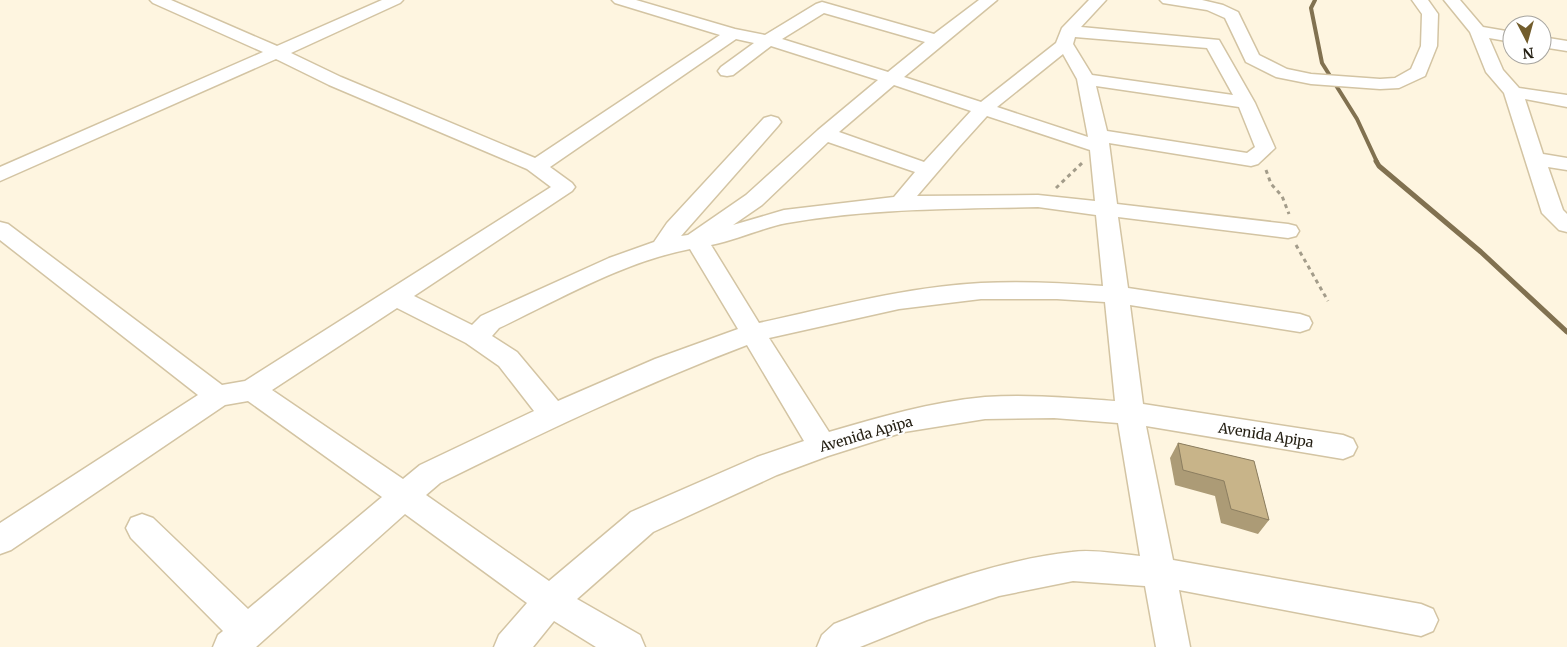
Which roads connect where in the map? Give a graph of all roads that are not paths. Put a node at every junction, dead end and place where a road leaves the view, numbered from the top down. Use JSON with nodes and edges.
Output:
{"nodes":[{"id":1,"x":158,"y":0,"type":"edge"},
{"id":2,"x":395,"y":0,"type":"edge"},
{"id":3,"x":620,"y":0,"type":"edge"},
{"id":4,"x":989,"y":0,"type":"edge"},
{"id":5,"x":1098,"y":0,"type":"edge"},
{"id":6,"x":1168,"y":0,"type":"edge"},
{"id":7,"x":1420,"y":0,"type":"edge"},
{"id":8,"x":1452,"y":0,"type":"edge"},
{"id":9,"x":1198,"y":2,"type":"edge"},
{"id":10,"x":825,"y":3,"type":"edge"},
{"id":11,"x":1478,"y":31,"type":"junction"},
{"id":12,"x":733,"y":34,"type":"junction"},
{"id":13,"x":1502,"y":35,"type":"edge"},
{"id":14,"x":1066,"y":38,"type":"junction"},
{"id":15,"x":768,"y":40,"type":"junction"},
{"id":16,"x":937,"y":40,"type":"junction"},
{"id":17,"x":1552,"y":44,"type":"edge"},
{"id":18,"x":1567,"y":46,"type":"edge"},
{"id":19,"x":276,"y":52,"type":"junction"},
{"id":20,"x":728,"y":71,"type":"dead end"},
{"id":21,"x":892,"y":78,"type":"junction"},
{"id":22,"x":1086,"y":80,"type":"junction"},
{"id":23,"x":1512,"y":92,"type":"junction"},
{"id":24,"x":1567,"y":101,"type":"edge"},
{"id":25,"x":1246,"y":103,"type":"junction"},
{"id":26,"x":985,"y":108,"type":"junction"},
{"id":27,"x":770,"y":122,"type":"dead end"},
{"id":28,"x":825,"y":134,"type":"junction"},
{"id":29,"x":1099,"y":141,"type":"junction"},
{"id":30,"x":1534,"y":158,"type":"junction"},
{"id":31,"x":1567,"y":164,"type":"edge"},
{"id":32,"x":536,"y":167,"type":"junction"},
{"id":33,"x":927,"y":170,"type":"junction"},
{"id":34,"x":0,"y":175,"type":"edge"},
{"id":35,"x":900,"y":204,"type":"junction"},
{"id":36,"x":1108,"y":208,"type":"junction"},
{"id":37,"x":1567,"y":226,"type":"edge"},
{"id":38,"x":0,"y":229,"type":"edge"},
{"id":39,"x":1288,"y":231,"type":"dead end"},
{"id":40,"x":696,"y":240,"type":"junction"},
{"id":41,"x":662,"y":247,"type":"junction"},
{"id":42,"x":1117,"y":295,"type":"junction"},
{"id":43,"x":394,"y":296,"type":"junction"},
{"id":44,"x":1300,"y":323,"type":"dead end"},
{"id":45,"x":753,"y":333,"type":"junction"},
{"id":46,"x":476,"y":336,"type":"junction"},
{"id":47,"x":252,"y":390,"type":"junction"},
{"id":48,"x":218,"y":396,"type":"junction"},
{"id":49,"x":1130,"y":412,"type":"junction"},
{"id":50,"x":553,"y":415,"type":"junction"},
{"id":51,"x":822,"y":446,"type":"junction"},
{"id":52,"x":1343,"y":447,"type":"dead end"},
{"id":53,"x":404,"y":496,"type":"junction"},
{"id":54,"x":142,"y":528,"type":"dead end"},
{"id":55,"x":0,"y":540,"type":"edge"},
{"id":56,"x":1160,"y":572,"type":"junction"},
{"id":57,"x":550,"y":601,"type":"junction"},
{"id":58,"x":1421,"y":620,"type":"dead end"},
{"id":59,"x":239,"y":639,"type":"edge"},
{"id":60,"x":511,"y":647,"type":"edge"},
{"id":61,"x":628,"y":647,"type":"edge"},
{"id":62,"x":834,"y":647,"type":"edge"},
{"id":63,"x":1173,"y":647,"type":"edge"}],
"edges":[{"from":1,"to":19,"type":"street"},
{"from":2,"to":19,"type":"street"},
{"from":3,"to":12,"type":"street"},
{"from":4,"to":16,"type":"street"},
{"from":5,"to":14,"type":"street"},
{"from":6,"to":9,"type":"street"},
{"from":7,"to":9,"type":"street"},
{"from":8,"to":11,"type":"street"},
{"from":10,"to":15,"type":"street"},
{"from":10,"to":16,"type":"street"},
{"from":11,"to":13,"type":"street"},
{"from":11,"to":23,"type":"street"},
{"from":12,"to":15,"type":"street"},
{"from":12,"to":32,"type":"street"},
{"from":14,"to":22,"type":"street"},
{"from":14,"to":25,"type":"street"},
{"from":14,"to":26,"type":"street"},
{"from":15,"to":20,"type":"street"},
{"from":15,"to":21,"type":"street"},
{"from":16,"to":21,"type":"street"},
{"from":17,"to":18,"type":"street"},
{"from":19,"to":32,"type":"street"},
{"from":19,"to":34,"type":"street"},
{"from":21,"to":26,"type":"street"},
{"from":21,"to":28,"type":"street"},
{"from":22,"to":25,"type":"street"},
{"from":22,"to":29,"type":"street"},
{"from":23,"to":24,"type":"street"},
{"from":23,"to":30,"type":"street"},
{"from":25,"to":29,"type":"street"},
{"from":26,"to":29,"type":"street"},
{"from":26,"to":33,"type":"street"},
{"from":27,"to":41,"type":"street"},
{"from":28,"to":33,"type":"street"},
{"from":28,"to":40,"type":"street"},
{"from":29,"to":36,"type":"street"},
{"from":30,"to":31,"type":"street"},
{"from":30,"to":37,"type":"street"},
{"from":32,"to":43,"type":"street"},
{"from":33,"to":35,"type":"street"},
{"from":35,"to":36,"type":"street"},
{"from":35,"to":40,"type":"street"},
{"from":36,"to":39,"type":"street"},
{"from":36,"to":42,"type":"street"},
{"from":38,"to":48,"type":"street"},
{"from":40,"to":41,"type":"street"},
{"from":40,"to":45,"type":"street"},
{"from":41,"to":46,"type":"street"},
{"from":42,"to":44,"type":"street"},
{"from":42,"to":45,"type":"street"},
{"from":42,"to":49,"type":"street"},
{"from":43,"to":46,"type":"street"},
{"from":43,"to":47,"type":"street"},
{"from":45,"to":50,"type":"street"},
{"from":45,"to":51,"type":"street"},
{"from":46,"to":50,"type":"street"},
{"from":47,"to":48,"type":"street"},
{"from":47,"to":53,"type":"street"},
{"from":48,"to":55,"type":"street"},
{"from":49,"to":51,"type":"street","name":"Avenida Apipa"},
{"from":49,"to":52,"type":"street","name":"Avenida Apipa"},
{"from":49,"to":56,"type":"street"},
{"from":50,"to":53,"type":"street"},
{"from":51,"to":57,"type":"street","name":"Avenida Apipa"},
{"from":53,"to":57,"type":"street"},
{"from":53,"to":59,"type":"street"},
{"from":54,"to":59,"type":"street"},
{"from":56,"to":58,"type":"street"},
{"from":56,"to":62,"type":"street"},
{"from":56,"to":63,"type":"street"},
{"from":57,"to":60,"type":"street","name":"Avenida Apipa"},
{"from":57,"to":61,"type":"street"}]}
